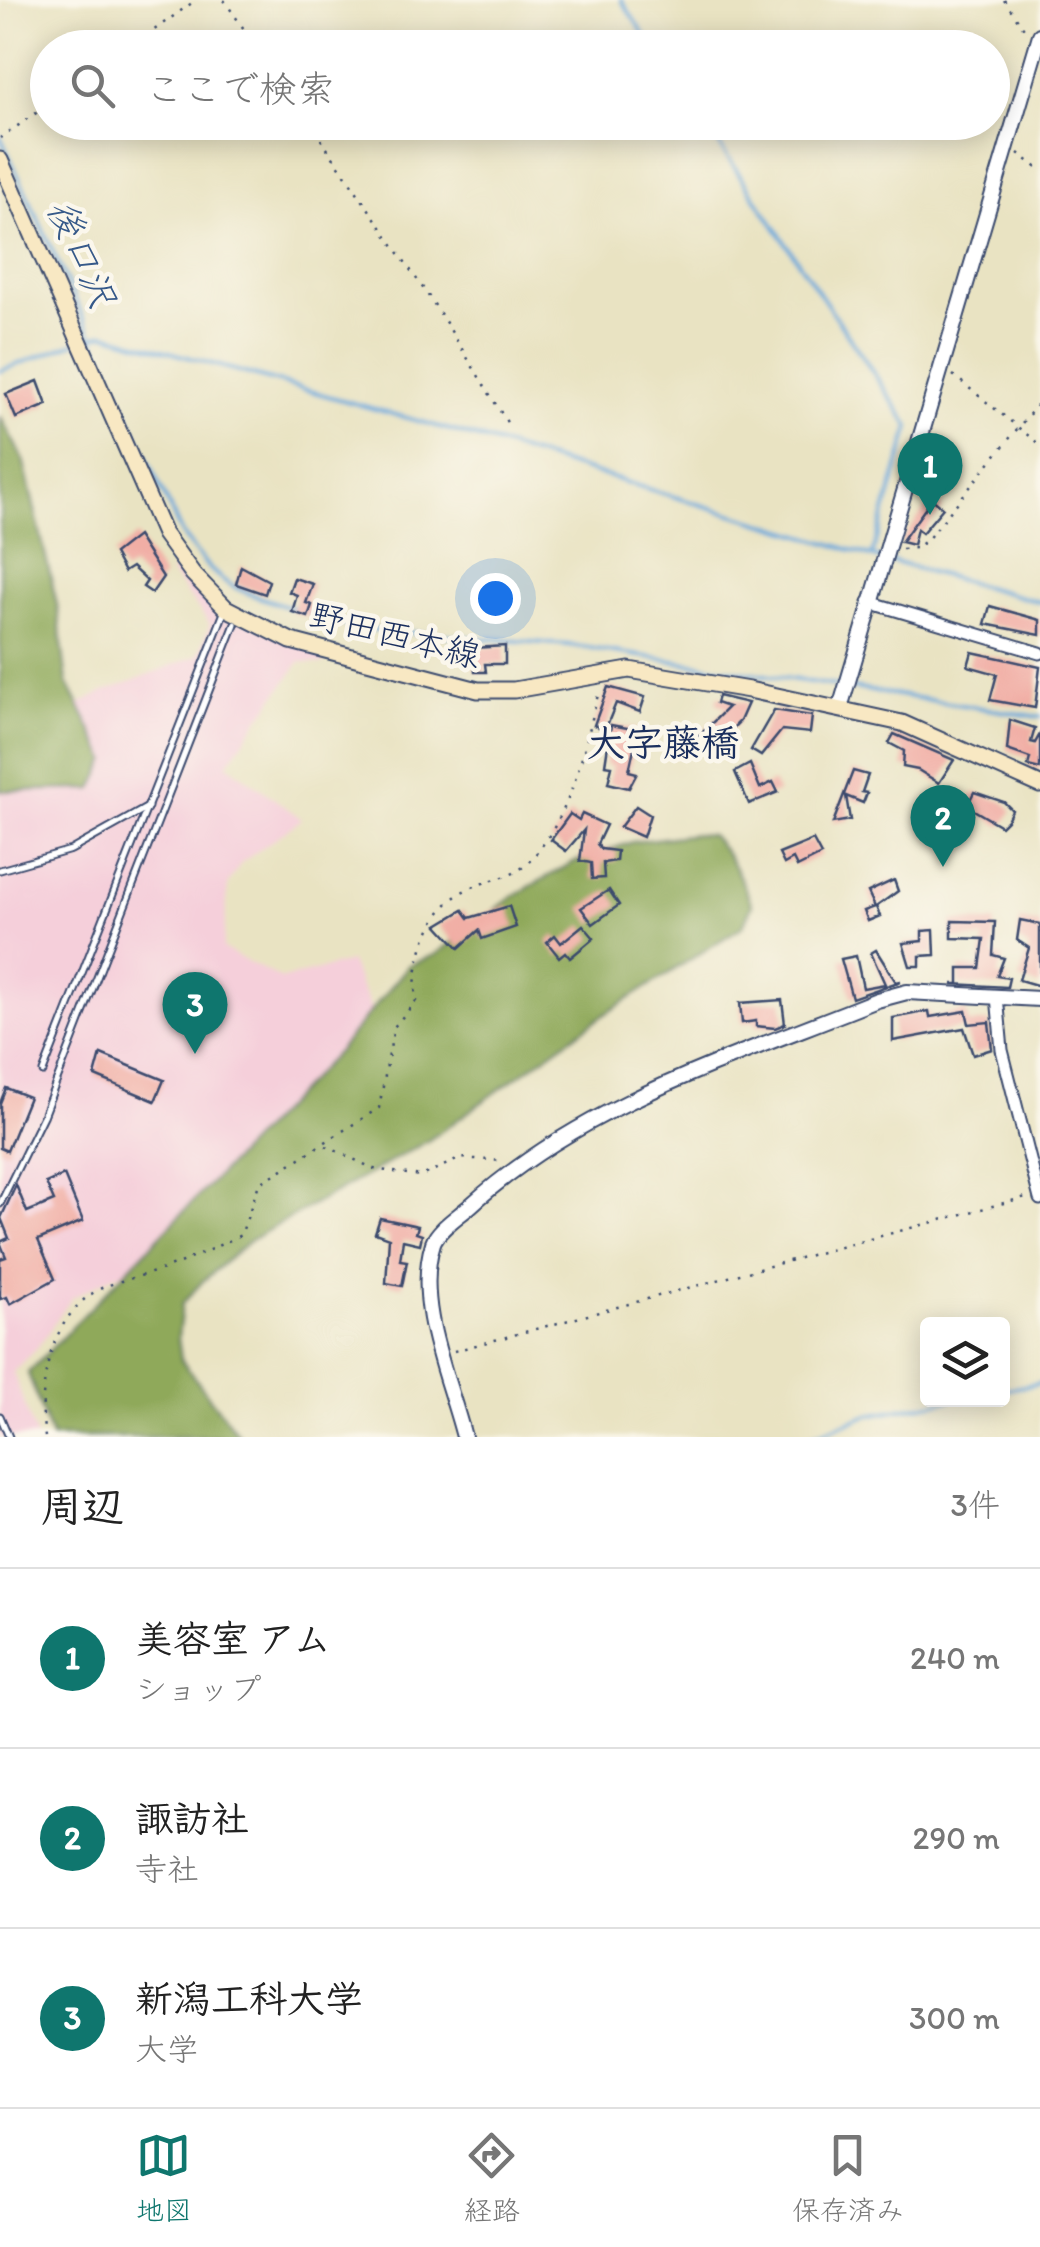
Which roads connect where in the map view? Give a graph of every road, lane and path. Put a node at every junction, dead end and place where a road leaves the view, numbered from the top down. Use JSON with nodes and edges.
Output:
{"nodes":[{"id":1,"x":196,"y":0,"type":"edge"},
{"id":2,"x":224,"y":0,"type":"edge"},
{"id":3,"x":1004,"y":0,"type":"edge"},
{"id":4,"x":154,"y":30,"type":"edge"},
{"id":5,"x":245,"y":30,"type":"edge"},
{"id":6,"x":1039,"y":38,"type":"edge"},
{"id":7,"x":30,"y":117,"type":"edge"},
{"id":8,"x":1010,"y":130,"type":"edge"},
{"id":9,"x":0,"y":138,"type":"edge"},
{"id":10,"x":321,"y":140,"type":"edge"},
{"id":11,"x":1007,"y":140,"type":"edge"},
{"id":12,"x":1006,"y":143,"type":"junction"},
{"id":13,"x":0,"y":160,"type":"edge"},
{"id":14,"x":1040,"y":170,"type":"edge"},
{"id":15,"x":939,"y":366,"type":"junction"},
{"id":16,"x":1040,"y":401,"type":"edge"},
{"id":17,"x":508,"y":424,"type":"dead end"},
{"id":18,"x":1018,"y":428,"type":"junction"},
{"id":19,"x":1040,"y":445,"type":"edge"},
{"id":20,"x":883,"y":555,"type":"junction"},
{"id":21,"x":869,"y":602,"type":"junction"},
{"id":22,"x":226,"y":608,"type":"junction"},
{"id":23,"x":235,"y":624,"type":"dead end"},
{"id":24,"x":1040,"y":653,"type":"edge"},
{"id":25,"x":605,"y":670,"type":"junction"},
{"id":26,"x":840,"y":708,"type":"junction"},
{"id":27,"x":1040,"y":785,"type":"edge"},
{"id":28,"x":148,"y":806,"type":"junction"},
{"id":29,"x":0,"y":870,"type":"edge"},
{"id":30,"x":997,"y":996,"type":"junction"},
{"id":31,"x":1040,"y":999,"type":"edge"},
{"id":32,"x":43,"y":1072,"type":"dead end"},
{"id":33,"x":325,"y":1145,"type":"junction"},
{"id":34,"x":530,"y":1162,"type":"junction"},
{"id":35,"x":1039,"y":1196,"type":"edge"},
{"id":36,"x":0,"y":1204,"type":"edge"},
{"id":37,"x":443,"y":1354,"type":"junction"},
{"id":38,"x":0,"y":1416,"type":"edge"},
{"id":39,"x":9,"y":1437,"type":"edge"},
{"id":40,"x":44,"y":1437,"type":"edge"},
{"id":41,"x":464,"y":1437,"type":"edge"}],
"edges":[{"from":1,"to":4,"type":"path"},
{"from":2,"to":5,"type":"path"},
{"from":3,"to":6,"type":"path"},
{"from":6,"to":8,"type":"street"},
{"from":7,"to":9,"type":"path"},
{"from":10,"to":17,"type":"path"},
{"from":11,"to":12,"type":"street"},
{"from":12,"to":14,"type":"path"},
{"from":12,"to":15,"type":"street"},
{"from":13,"to":22,"type":"main road","name":"野田西本線"},
{"from":15,"to":18,"type":"path"},
{"from":15,"to":20,"type":"street"},
{"from":16,"to":18,"type":"path"},
{"from":18,"to":19,"type":"path"},
{"from":18,"to":20,"type":"path"},
{"from":20,"to":21,"type":"street"},
{"from":21,"to":24,"type":"street"},
{"from":21,"to":26,"type":"street"},
{"from":22,"to":25,"type":"main road","name":"野田西本線"},
{"from":22,"to":28,"type":"lane"},
{"from":23,"to":36,"type":"lane"},
{"from":25,"to":26,"type":"main road","name":"野田西本線"},
{"from":25,"to":33,"type":"path"},
{"from":26,"to":27,"type":"main road","name":"野田西本線"},
{"from":28,"to":29,"type":"lane"},
{"from":28,"to":32,"type":"lane"},
{"from":30,"to":31,"type":"street"},
{"from":30,"to":34,"type":"street"},
{"from":30,"to":35,"type":"street"},
{"from":33,"to":34,"type":"path"},
{"from":33,"to":40,"type":"path"},
{"from":34,"to":37,"type":"street"},
{"from":35,"to":37,"type":"path"},
{"from":37,"to":41,"type":"street"},
{"from":38,"to":39,"type":"lane"}]}
